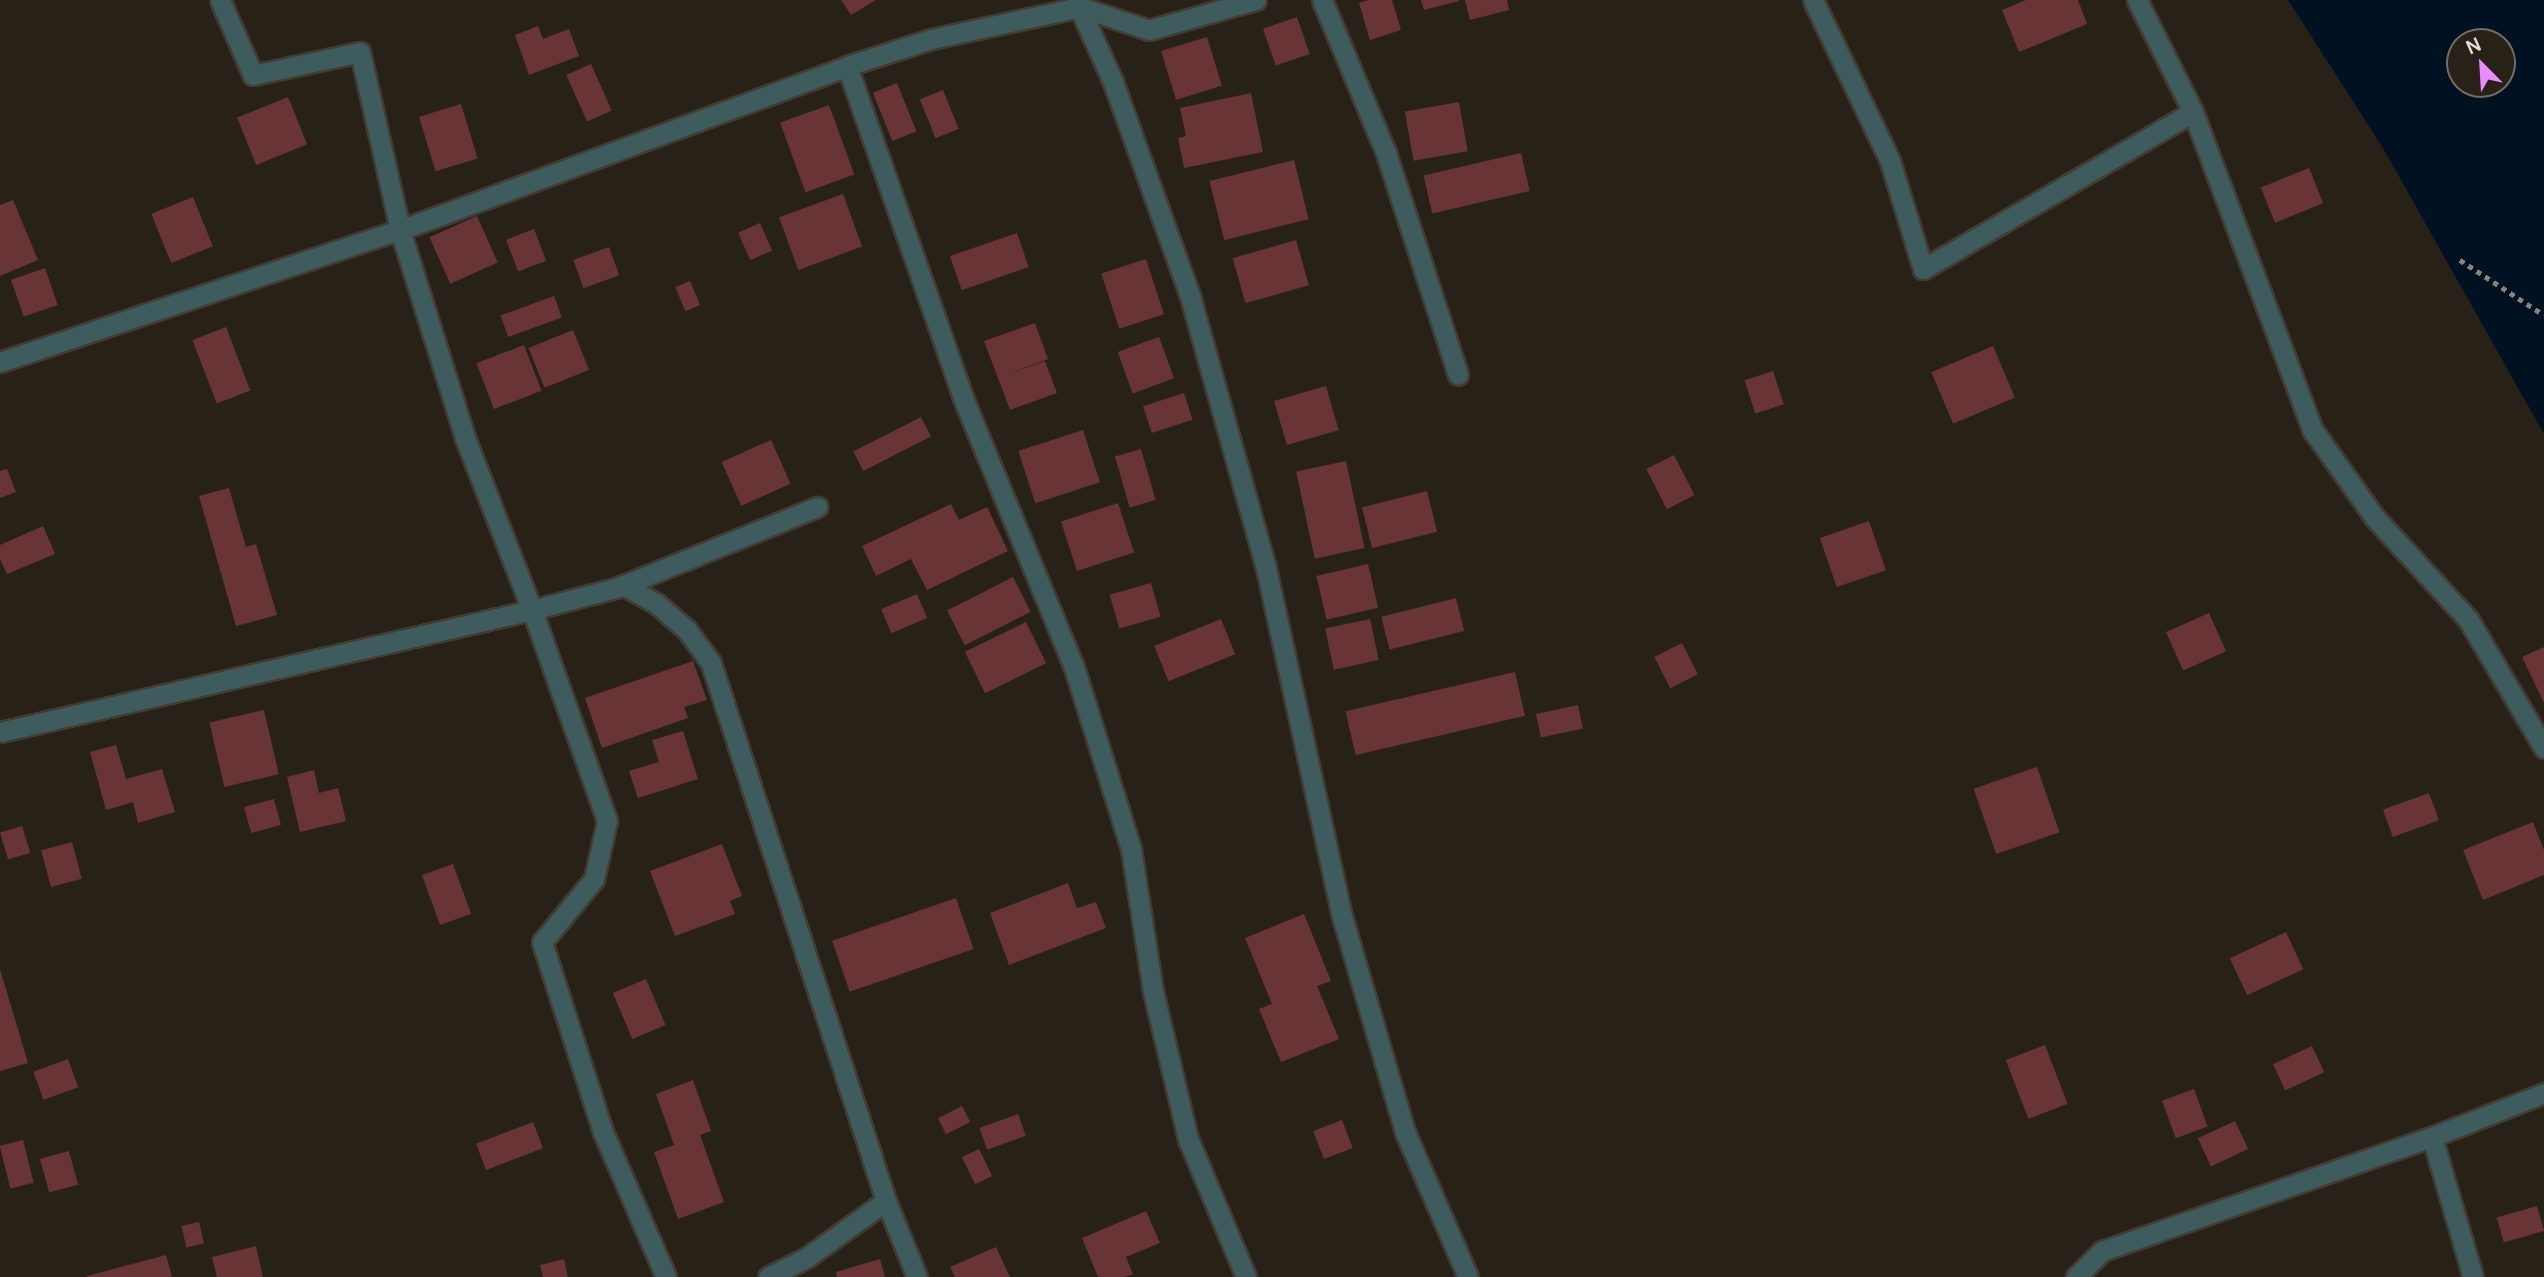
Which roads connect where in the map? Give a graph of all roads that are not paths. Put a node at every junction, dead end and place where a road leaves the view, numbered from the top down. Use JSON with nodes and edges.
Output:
{"nodes":[{"id":1,"x":220,"y":0,"type":"edge"},
{"id":2,"x":1256,"y":0,"type":"edge"},
{"id":3,"x":1322,"y":0,"type":"edge"},
{"id":4,"x":1813,"y":0,"type":"edge"},
{"id":5,"x":2137,"y":0,"type":"edge"},
{"id":6,"x":1078,"y":3,"type":"edge"},
{"id":7,"x":847,"y":66,"type":"junction"},
{"id":8,"x":2193,"y":112,"type":"junction"},
{"id":9,"x":400,"y":230,"type":"junction"},
{"id":10,"x":0,"y":362,"type":"edge"},
{"id":11,"x":1458,"y":375,"type":"dead end"},
{"id":12,"x":817,"y":506,"type":"dead end"},
{"id":13,"x":623,"y":585,"type":"junction"},
{"id":14,"x":532,"y":610,"type":"junction"},
{"id":15,"x":0,"y":732,"type":"edge"},
{"id":16,"x":2544,"y":748,"type":"edge"},
{"id":17,"x":2544,"y":1093,"type":"edge"},
{"id":18,"x":2432,"y":1137,"type":"junction"},
{"id":19,"x":886,"y":1201,"type":"junction"},
{"id":20,"x":666,"y":1277,"type":"edge"},
{"id":21,"x":768,"y":1277,"type":"edge"},
{"id":22,"x":917,"y":1277,"type":"edge"},
{"id":23,"x":1246,"y":1277,"type":"edge"},
{"id":24,"x":1468,"y":1277,"type":"edge"},
{"id":25,"x":2076,"y":1277,"type":"edge"},
{"id":26,"x":2473,"y":1277,"type":"edge"}],
"edges":[{"from":1,"to":9,"type":"street"},
{"from":2,"to":6,"type":"street"},
{"from":3,"to":11,"type":"street"},
{"from":4,"to":8,"type":"street"},
{"from":5,"to":8,"type":"street"},
{"from":6,"to":7,"type":"street"},
{"from":6,"to":24,"type":"street"},
{"from":7,"to":9,"type":"street"},
{"from":7,"to":23,"type":"street"},
{"from":8,"to":16,"type":"street"},
{"from":9,"to":10,"type":"street"},
{"from":9,"to":14,"type":"street"},
{"from":12,"to":13,"type":"street"},
{"from":13,"to":14,"type":"street"},
{"from":13,"to":19,"type":"street"},
{"from":14,"to":15,"type":"street"},
{"from":14,"to":20,"type":"street"},
{"from":17,"to":18,"type":"street"},
{"from":18,"to":25,"type":"street"},
{"from":18,"to":26,"type":"street"},
{"from":19,"to":21,"type":"street"},
{"from":19,"to":22,"type":"street"}]}
